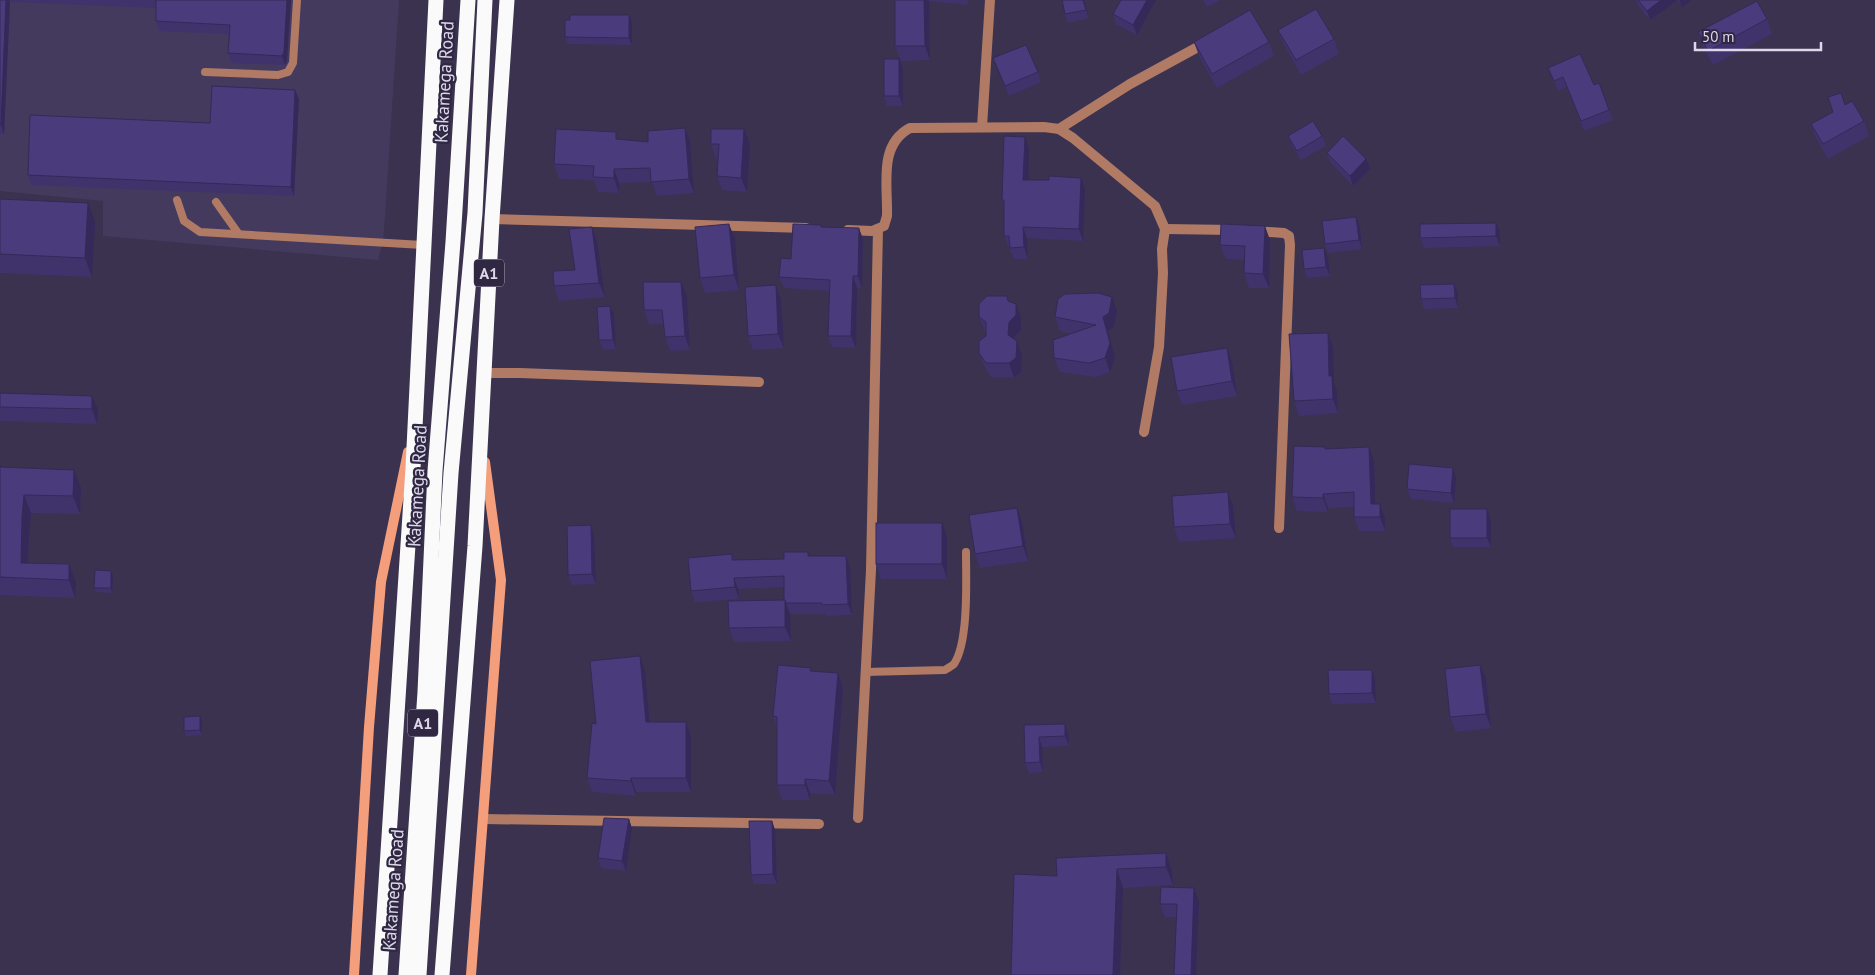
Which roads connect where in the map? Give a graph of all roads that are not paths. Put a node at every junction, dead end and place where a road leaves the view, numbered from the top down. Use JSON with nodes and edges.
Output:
{"nodes":[{"id":1,"x":297,"y":0,"type":"edge"},
{"id":2,"x":436,"y":0,"type":"edge"},
{"id":3,"x":468,"y":0,"type":"edge"},
{"id":4,"x":485,"y":0,"type":"edge"},
{"id":5,"x":507,"y":0,"type":"edge"},
{"id":6,"x":990,"y":0,"type":"edge"},
{"id":7,"x":1212,"y":39,"type":"edge"},
{"id":8,"x":205,"y":72,"type":"dead end"},
{"id":9,"x":982,"y":127,"type":"junction"},
{"id":10,"x":1059,"y":129,"type":"junction"},
{"id":11,"x":177,"y":200,"type":"dead end"},
{"id":12,"x":216,"y":202,"type":"dead end"},
{"id":13,"x":492,"y":219,"type":"junction"},
{"id":14,"x":815,"y":228,"type":"edge"},
{"id":15,"x":834,"y":229,"type":"edge"},
{"id":16,"x":1165,"y":229,"type":"junction"},
{"id":17,"x":878,"y":230,"type":"junction"},
{"id":18,"x":238,"y":233,"type":"junction"},
{"id":19,"x":423,"y":245,"type":"junction"},
{"id":20,"x":483,"y":373,"type":"junction"},
{"id":21,"x":760,"y":382,"type":"dead end"},
{"id":22,"x":414,"y":426,"type":"junction"},
{"id":23,"x":480,"y":429,"type":"junction"},
{"id":24,"x":1144,"y":432,"type":"dead end"},
{"id":25,"x":1279,"y":528,"type":"dead end"},
{"id":26,"x":966,"y":552,"type":"dead end"},
{"id":27,"x":865,"y":672,"type":"junction"},
{"id":28,"x":858,"y":818,"type":"dead end"},
{"id":29,"x":484,"y":819,"type":"junction"},
{"id":30,"x":819,"y":824,"type":"dead end"},
{"id":31,"x":354,"y":975,"type":"edge"},
{"id":32,"x":380,"y":975,"type":"edge"},
{"id":33,"x":406,"y":975,"type":"edge"},
{"id":34,"x":419,"y":975,"type":"edge"},
{"id":35,"x":442,"y":975,"type":"edge"},
{"id":36,"x":471,"y":975,"type":"edge"}],
"edges":[{"from":1,"to":8,"type":"lane"},
{"from":2,"to":19,"type":"highway","number":"A1"},
{"from":3,"to":33,"type":"highway","name":"Kakamega Road","number":"A1"},
{"from":4,"to":34,"type":"highway","name":"Kakamega Road","number":"A1"},
{"from":5,"to":13,"type":"highway","number":"A1"},
{"from":6,"to":9,"type":"street"},
{"from":7,"to":10,"type":"street"},
{"from":9,"to":10,"type":"street"},
{"from":9,"to":17,"type":"street"},
{"from":10,"to":16,"type":"street"},
{"from":11,"to":18,"type":"lane"},
{"from":12,"to":18,"type":"lane"},
{"from":13,"to":14,"type":"street"},
{"from":13,"to":20,"type":"highway","number":"A1"},
{"from":15,"to":17,"type":"street"},
{"from":16,"to":24,"type":"street"},
{"from":16,"to":25,"type":"street"},
{"from":17,"to":27,"type":"street"},
{"from":18,"to":19,"type":"lane"},
{"from":19,"to":22,"type":"highway","number":"A1"},
{"from":20,"to":21,"type":"street"},
{"from":20,"to":23,"type":"highway","number":"A1"},
{"from":22,"to":31,"type":"street"},
{"from":22,"to":32,"type":"highway","number":"A1"},
{"from":23,"to":29,"type":"street"},
{"from":23,"to":35,"type":"highway","number":"A1"},
{"from":26,"to":27,"type":"lane"},
{"from":27,"to":28,"type":"street"},
{"from":29,"to":30,"type":"street"},
{"from":29,"to":36,"type":"street"}]}
